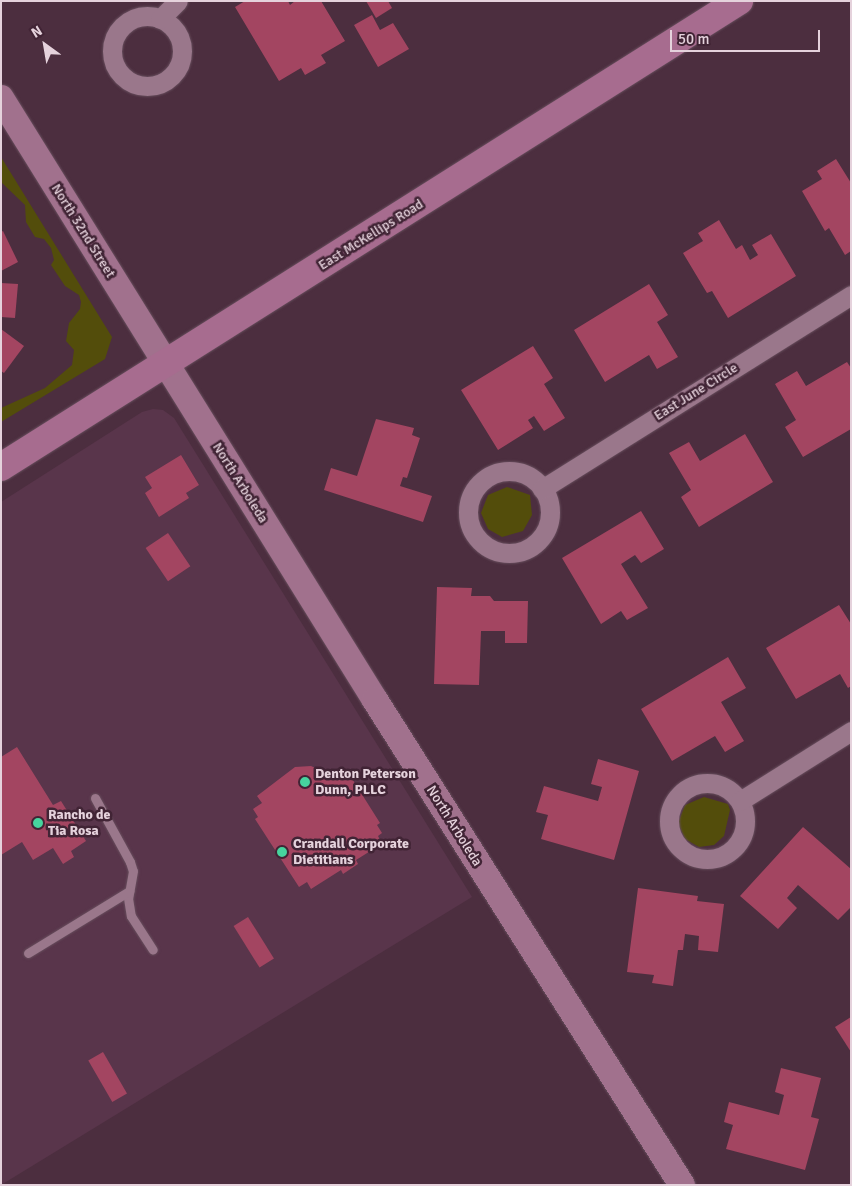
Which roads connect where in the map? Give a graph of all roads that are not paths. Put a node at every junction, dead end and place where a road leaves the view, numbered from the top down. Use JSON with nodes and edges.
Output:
{"nodes":[{"id":1,"x":178,"y":1,"type":"edge"},
{"id":2,"x":739,"y":1,"type":"edge"},
{"id":3,"x":160,"y":19,"type":"dead end"},
{"id":4,"x":1,"y":98,"type":"edge"},
{"id":5,"x":851,"y":295,"type":"edge"},
{"id":6,"x":166,"y":364,"type":"junction"},
{"id":7,"x":1,"y":467,"type":"edge"},
{"id":8,"x":542,"y":489,"type":"junction"},
{"id":9,"x":851,"y":731,"type":"edge"},
{"id":10,"x":96,"y":798,"type":"dead end"},
{"id":11,"x":740,"y":801,"type":"junction"},
{"id":12,"x":129,"y":890,"type":"junction"},
{"id":13,"x":153,"y":950,"type":"dead end"},
{"id":14,"x":28,"y":953,"type":"dead end"},
{"id":15,"x":682,"y":1185,"type":"edge"}],
"edges":[{"from":1,"to":3,"type":"street"},
{"from":2,"to":6,"type":"main road","name":"East McKellips Road"},
{"from":4,"to":6,"type":"street","name":"North 32nd Street"},
{"from":5,"to":8,"type":"street","name":"East June Circle"},
{"from":6,"to":7,"type":"main road","name":"East McKellips Road"},
{"from":6,"to":15,"type":"street","name":"North Arboleda"},
{"from":8,"to":8,"type":"street"},
{"from":9,"to":11,"type":"street"},
{"from":10,"to":12,"type":"lane"},
{"from":11,"to":11,"type":"street"},
{"from":12,"to":13,"type":"lane"},
{"from":12,"to":14,"type":"lane"}]}
